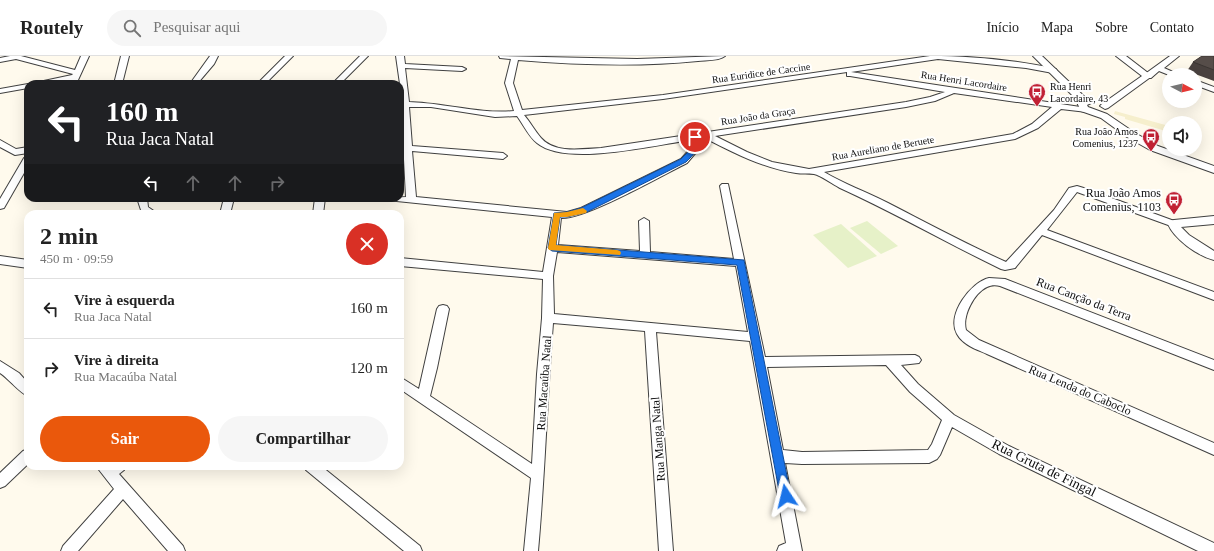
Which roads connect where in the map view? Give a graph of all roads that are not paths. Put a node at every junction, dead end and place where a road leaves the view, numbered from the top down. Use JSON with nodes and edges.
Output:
{"nodes":[{"id":1,"x":17,"y":56,"type":"edge"},
{"id":2,"x":84,"y":56,"type":"edge"},
{"id":3,"x":125,"y":56,"type":"edge"},
{"id":4,"x":214,"y":56,"type":"edge"},
{"id":5,"x":288,"y":56,"type":"edge"},
{"id":6,"x":364,"y":56,"type":"edge"},
{"id":7,"x":400,"y":56,"type":"edge"},
{"id":8,"x":503,"y":56,"type":"edge"},
{"id":9,"x":721,"y":56,"type":"edge"},
{"id":10,"x":1037,"y":56,"type":"edge"},
{"id":11,"x":1120,"y":56,"type":"edge"},
{"id":12,"x":1175,"y":56,"type":"edge"},
{"id":13,"x":515,"y":57,"type":"junction"},
{"id":14,"x":526,"y":57,"type":"edge"},
{"id":15,"x":941,"y":57,"type":"edge"},
{"id":16,"x":595,"y":58,"type":"edge"},
{"id":17,"x":666,"y":59,"type":"edge"},
{"id":18,"x":0,"y":60,"type":"edge"},
{"id":19,"x":401,"y":66,"type":"junction"},
{"id":20,"x":1158,"y":68,"type":"junction"},
{"id":21,"x":462,"y":69,"type":"dead end"},
{"id":22,"x":1162,"y":70,"type":"edge"},
{"id":23,"x":1053,"y":71,"type":"junction"},
{"id":24,"x":839,"y":72,"type":"junction"},
{"id":25,"x":1148,"y":76,"type":"junction"},
{"id":26,"x":74,"y":78,"type":"edge"},
{"id":27,"x":62,"y":80,"type":"edge"},
{"id":28,"x":119,"y":80,"type":"edge"},
{"id":29,"x":196,"y":80,"type":"edge"},
{"id":30,"x":265,"y":80,"type":"edge"},
{"id":31,"x":340,"y":80,"type":"edge"},
{"id":32,"x":402,"y":80,"type":"edge"},
{"id":33,"x":1202,"y":85,"type":"edge"},
{"id":34,"x":24,"y":87,"type":"edge"},
{"id":35,"x":952,"y":90,"type":"junction"},
{"id":36,"x":1214,"y":90,"type":"edge"},
{"id":37,"x":0,"y":91,"type":"edge"},
{"id":38,"x":404,"y":94,"type":"edge"},
{"id":39,"x":1080,"y":98,"type":"junction"},
{"id":40,"x":405,"y":104,"type":"junction"},
{"id":41,"x":1059,"y":106,"type":"junction"},
{"id":42,"x":1087,"y":110,"type":"junction"},
{"id":43,"x":518,"y":113,"type":"junction"},
{"id":44,"x":1104,"y":113,"type":"junction"},
{"id":45,"x":708,"y":135,"type":"junction"},
{"id":46,"x":695,"y":137,"type":"junction"},
{"id":47,"x":0,"y":143,"type":"edge"},
{"id":48,"x":408,"y":148,"type":"junction"},
{"id":49,"x":24,"y":151,"type":"edge"},
{"id":50,"x":503,"y":156,"type":"dead end"},
{"id":51,"x":24,"y":165,"type":"edge"},
{"id":52,"x":1214,"y":170,"type":"edge"},
{"id":53,"x":816,"y":171,"type":"junction"},
{"id":54,"x":725,"y":186,"type":"dead end"},
{"id":55,"x":404,"y":199,"type":"edge"},
{"id":56,"x":411,"y":200,"type":"junction"},
{"id":57,"x":1,"y":206,"type":"edge"},
{"id":58,"x":557,"y":214,"type":"junction"},
{"id":59,"x":1214,"y":220,"type":"edge"},
{"id":60,"x":644,"y":221,"type":"dead end"},
{"id":61,"x":1174,"y":224,"type":"junction"},
{"id":62,"x":1041,"y":230,"type":"junction"},
{"id":63,"x":552,"y":248,"type":"junction"},
{"id":64,"x":645,"y":256,"type":"junction"},
{"id":65,"x":1214,"y":256,"type":"edge"},
{"id":66,"x":0,"y":260,"type":"edge"},
{"id":67,"x":404,"y":262,"type":"edge"},
{"id":68,"x":740,"y":262,"type":"junction"},
{"id":69,"x":24,"y":263,"type":"edge"},
{"id":70,"x":548,"y":276,"type":"junction"},
{"id":71,"x":1214,"y":296,"type":"edge"},
{"id":72,"x":443,"y":309,"type":"dead end"},
{"id":73,"x":548,"y":318,"type":"junction"},
{"id":74,"x":959,"y":320,"type":"joint"},
{"id":75,"x":650,"y":327,"type":"junction"},
{"id":76,"x":755,"y":337,"type":"junction"},
{"id":77,"x":915,"y":360,"type":"dead end"},
{"id":78,"x":890,"y":361,"type":"junction"},
{"id":79,"x":760,"y":362,"type":"junction"},
{"id":80,"x":1214,"y":365,"type":"edge"},
{"id":81,"x":1,"y":369,"type":"edge"},
{"id":82,"x":404,"y":385,"type":"edge"},
{"id":83,"x":24,"y":388,"type":"edge"},
{"id":84,"x":423,"y":397,"type":"junction"},
{"id":85,"x":949,"y":419,"type":"junction"},
{"id":86,"x":1214,"y":449,"type":"edge"},
{"id":87,"x":778,"y":456,"type":"junction"},
{"id":88,"x":24,"y":459,"type":"edge"},
{"id":89,"x":111,"y":470,"type":"edge"},
{"id":90,"x":316,"y":470,"type":"edge"},
{"id":91,"x":538,"y":475,"type":"junction"},
{"id":92,"x":0,"y":482,"type":"edge"},
{"id":93,"x":124,"y":488,"type":"junction"},
{"id":94,"x":791,"y":550,"type":"edge"},
{"id":95,"x":1214,"y":550,"type":"edge"},
{"id":96,"x":68,"y":551,"type":"edge"},
{"id":97,"x":178,"y":551,"type":"edge"},
{"id":98,"x":415,"y":551,"type":"edge"},
{"id":99,"x":531,"y":551,"type":"edge"},
{"id":100,"x":666,"y":551,"type":"edge"}],
"edges":[{"from":1,"to":18,"type":"street"},
{"from":1,"to":26,"type":"street"},
{"from":2,"to":26,"type":"street"},
{"from":3,"to":28,"type":"street"},
{"from":4,"to":29,"type":"street"},
{"from":5,"to":30,"type":"street"},
{"from":6,"to":31,"type":"street"},
{"from":7,"to":19,"type":"street"},
{"from":8,"to":13,"type":"street"},
{"from":9,"to":17,"type":"street"},
{"from":10,"to":23,"type":"street"},
{"from":11,"to":25,"type":"street"},
{"from":12,"to":20,"type":"street"},
{"from":13,"to":14,"type":"street"},
{"from":13,"to":43,"type":"street","name":"Rua João da Graça"},
{"from":14,"to":16,"type":"street"},
{"from":15,"to":23,"type":"street","name":"Rua Euridice de Caccine"},
{"from":15,"to":24,"type":"street","name":"Rua Euridice de Caccine"},
{"from":16,"to":17,"type":"street"},
{"from":19,"to":21,"type":"street"},
{"from":19,"to":32,"type":"street"},
{"from":20,"to":22,"type":"street"},
{"from":20,"to":25,"type":"street"},
{"from":23,"to":39,"type":"street"},
{"from":24,"to":35,"type":"street","name":"Rua Henri Lacordaire"},
{"from":24,"to":43,"type":"street","name":"Rua Euridice de Caccine"},
{"from":25,"to":44,"type":"street"},
{"from":26,"to":27,"type":"street"},
{"from":33,"to":36,"type":"street"},
{"from":34,"to":37,"type":"street"},
{"from":35,"to":41,"type":"street","name":"Rua Henri Lacordaire"},
{"from":35,"to":45,"type":"street","name":"Rua João da Graça"},
{"from":38,"to":40,"type":"street"},
{"from":39,"to":42,"type":"street"},
{"from":39,"to":44,"type":"street"},
{"from":40,"to":43,"type":"street","name":"Rua Euridice de Caccine"},
{"from":40,"to":48,"type":"street"},
{"from":41,"to":42,"type":"street","name":"Rua Henri Lacordaire"},
{"from":41,"to":53,"type":"street","name":"Rua Aureliano de Beruete"},
{"from":42,"to":44,"type":"street"},
{"from":43,"to":46,"type":"street","name":"Rua João da Graça"},
{"from":44,"to":52,"type":"street"},
{"from":45,"to":46,"type":"street","name":"Rua João da Graça"},
{"from":45,"to":53,"type":"street","name":"Rua Aureliano de Beruete"},
{"from":46,"to":58,"type":"street"},
{"from":47,"to":49,"type":"street"},
{"from":48,"to":50,"type":"street"},
{"from":48,"to":56,"type":"street"},
{"from":51,"to":57,"type":"street"},
{"from":53,"to":62,"type":"street"},
{"from":54,"to":68,"type":"street"},
{"from":55,"to":56,"type":"street"},
{"from":56,"to":58,"type":"street"},
{"from":58,"to":63,"type":"street","name":"Rua Macaúba Natal"},
{"from":59,"to":61,"type":"street"},
{"from":60,"to":64,"type":"street"},
{"from":61,"to":62,"type":"street"},
{"from":61,"to":65,"type":"street"},
{"from":62,"to":71,"type":"street"},
{"from":63,"to":64,"type":"street"},
{"from":63,"to":70,"type":"street","name":"Rua Macaúba Natal"},
{"from":64,"to":68,"type":"street"},
{"from":66,"to":69,"type":"street"},
{"from":67,"to":70,"type":"street"},
{"from":68,"to":76,"type":"street"},
{"from":70,"to":73,"type":"street","name":"Rua Macaúba Natal"},
{"from":72,"to":84,"type":"street"},
{"from":73,"to":75,"type":"street"},
{"from":73,"to":91,"type":"street","name":"Rua Macaúba Natal"},
{"from":74,"to":80,"type":"street","name":"Rua Canção da Terra"},
{"from":74,"to":86,"type":"street","name":"Rua Lenda do Caboclo"},
{"from":75,"to":76,"type":"street"},
{"from":75,"to":100,"type":"street","name":"Rua Manga Natal"},
{"from":76,"to":79,"type":"street"},
{"from":77,"to":78,"type":"street"},
{"from":78,"to":79,"type":"street"},
{"from":78,"to":85,"type":"street","name":"Rua Gruta de Fingal"},
{"from":79,"to":87,"type":"street"},
{"from":81,"to":83,"type":"street"},
{"from":82,"to":84,"type":"street"},
{"from":84,"to":91,"type":"street"},
{"from":85,"to":87,"type":"street"},
{"from":85,"to":95,"type":"street","name":"Rua Gruta de Fingal"},
{"from":87,"to":94,"type":"street"},
{"from":88,"to":92,"type":"street"},
{"from":89,"to":93,"type":"street"},
{"from":90,"to":98,"type":"street"},
{"from":91,"to":99,"type":"street","name":"Rua Macaúba Natal"},
{"from":93,"to":96,"type":"street"},
{"from":93,"to":97,"type":"street"}]}
